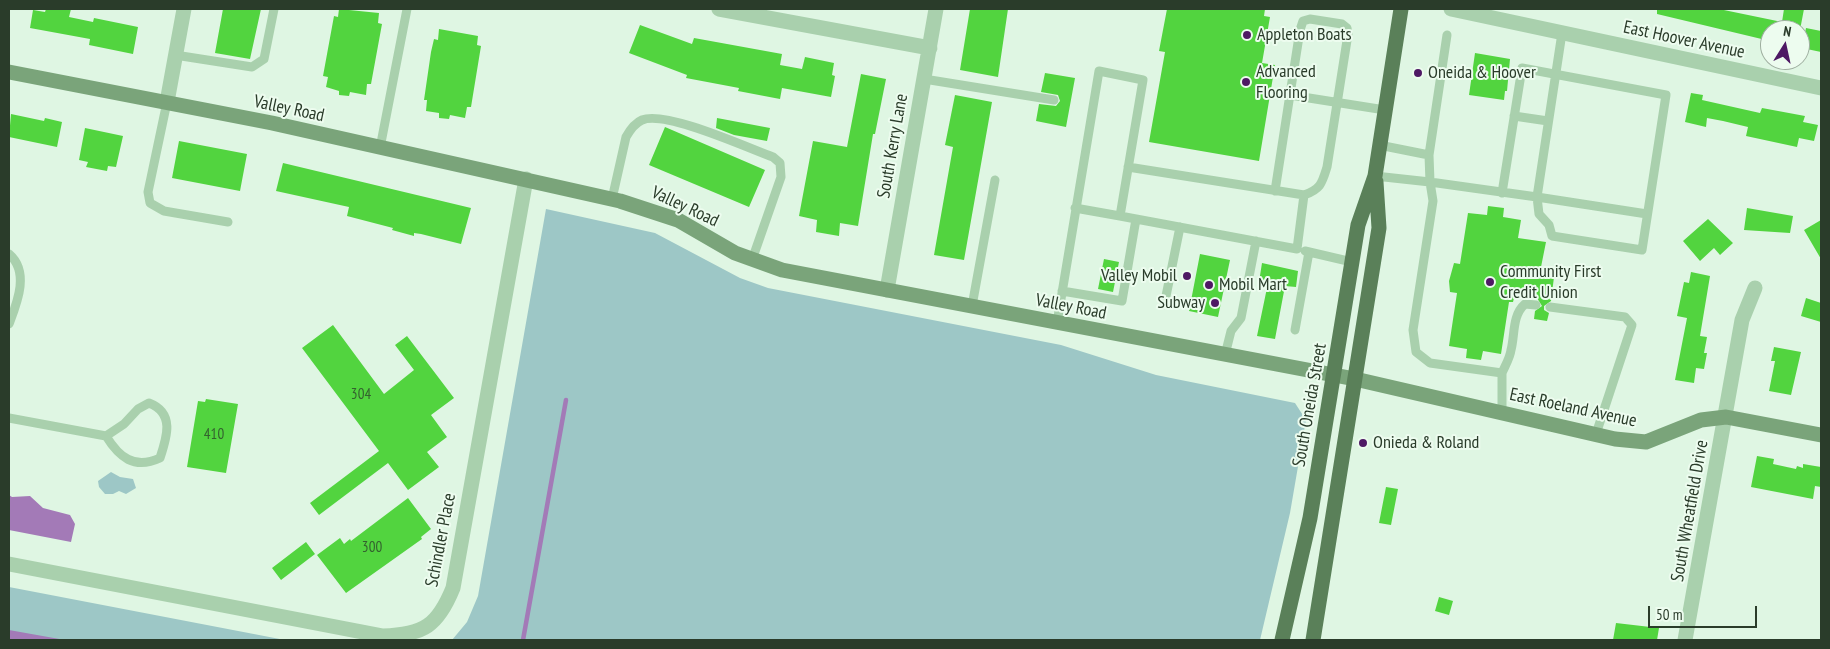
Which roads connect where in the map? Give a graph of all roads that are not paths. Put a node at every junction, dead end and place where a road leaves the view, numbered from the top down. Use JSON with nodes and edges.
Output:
{"nodes":[{"id":1,"x":184,"y":9,"type":"edge"},
{"id":2,"x":274,"y":9,"type":"edge"},
{"id":3,"x":407,"y":9,"type":"edge"},
{"id":4,"x":719,"y":9,"type":"edge"},
{"id":5,"x":936,"y":9,"type":"edge"},
{"id":6,"x":1401,"y":9,"type":"edge"},
{"id":7,"x":1451,"y":9,"type":"edge"},
{"id":8,"x":1562,"y":33,"type":"junction"},
{"id":9,"x":1446,"y":35,"type":"dead end"},
{"id":10,"x":930,"y":48,"type":"junction"},
{"id":11,"x":175,"y":55,"type":"junction"},
{"id":12,"x":9,"y":72,"type":"edge"},
{"id":13,"x":1555,"y":74,"type":"junction"},
{"id":14,"x":924,"y":79,"type":"junction"},
{"id":15,"x":1821,"y":88,"type":"edge"},
{"id":16,"x":1290,"y":95,"type":"junction"},
{"id":17,"x":1054,"y":100,"type":"dead end"},
{"id":18,"x":167,"y":102,"type":"junction"},
{"id":19,"x":1338,"y":102,"type":"junction"},
{"id":20,"x":1385,"y":110,"type":"junction"},
{"id":21,"x":1514,"y":116,"type":"junction"},
{"id":22,"x":1548,"y":121,"type":"junction"},
{"id":23,"x":1379,"y":145,"type":"junction"},
{"id":24,"x":380,"y":148,"type":"junction"},
{"id":25,"x":1429,"y":155,"type":"junction"},
{"id":26,"x":1128,"y":167,"type":"junction"},
{"id":27,"x":1375,"y":176,"type":"junction"},
{"id":28,"x":526,"y":179,"type":"junction"},
{"id":29,"x":995,"y":180,"type":"dead end"},
{"id":30,"x":1430,"y":182,"type":"junction"},
{"id":31,"x":1275,"y":191,"type":"junction"},
{"id":32,"x":1502,"y":193,"type":"junction"},
{"id":33,"x":1304,"y":196,"type":"junction"},
{"id":34,"x":1537,"y":197,"type":"junction"},
{"id":35,"x":612,"y":199,"type":"junction"},
{"id":36,"x":1075,"y":208,"type":"junction"},
{"id":37,"x":1648,"y":214,"type":"junction"},
{"id":38,"x":1120,"y":216,"type":"junction"},
{"id":39,"x":1136,"y":219,"type":"junction"},
{"id":40,"x":228,"y":222,"type":"dead end"},
{"id":41,"x":1180,"y":227,"type":"junction"},
{"id":42,"x":1256,"y":241,"type":"junction"},
{"id":43,"x":1297,"y":249,"type":"junction"},
{"id":44,"x":1309,"y":252,"type":"junction"},
{"id":45,"x":9,"y":254,"type":"edge"},
{"id":46,"x":752,"y":260,"type":"junction"},
{"id":47,"x":1352,"y":262,"type":"junction"},
{"id":48,"x":1755,"y":288,"type":"dead end"},
{"id":49,"x":887,"y":290,"type":"junction"},
{"id":50,"x":1062,"y":291,"type":"junction"},
{"id":51,"x":1166,"y":301,"type":"dead end"},
{"id":52,"x":1536,"y":305,"type":"dead end"},
{"id":53,"x":972,"y":306,"type":"junction"},
{"id":54,"x":1550,"y":307,"type":"dead end"},
{"id":55,"x":1057,"y":323,"type":"junction"},
{"id":56,"x":9,"y":324,"type":"edge"},
{"id":57,"x":1295,"y":330,"type":"dead end"},
{"id":58,"x":1225,"y":355,"type":"junction"},
{"id":59,"x":1502,"y":373,"type":"junction"},
{"id":60,"x":1345,"y":377,"type":"junction"},
{"id":61,"x":1502,"y":412,"type":"junction"},
{"id":62,"x":1726,"y":417,"type":"junction"},
{"id":63,"x":9,"y":418,"type":"edge"},
{"id":64,"x":1596,"y":434,"type":"junction"},
{"id":65,"x":1821,"y":435,"type":"edge"},
{"id":66,"x":106,"y":436,"type":"junction"},
{"id":67,"x":9,"y":564,"type":"edge"},
{"id":68,"x":1282,"y":640,"type":"edge"},
{"id":69,"x":1313,"y":640,"type":"edge"},
{"id":70,"x":1685,"y":640,"type":"edge"}],
"edges":[{"from":1,"to":11,"type":"street"},
{"from":2,"to":11,"type":"lane"},
{"from":3,"to":24,"type":"lane"},
{"from":4,"to":10,"type":"street"},
{"from":5,"to":10,"type":"street","name":"South Kerry Lane"},
{"from":6,"to":20,"type":"main road","name":"South Oneida Street"},
{"from":7,"to":8,"type":"street","name":"East Hoover Avenue"},
{"from":8,"to":13,"type":"lane"},
{"from":8,"to":15,"type":"street","name":"East Hoover Avenue"},
{"from":9,"to":25,"type":"lane"},
{"from":10,"to":14,"type":"street","name":"South Kerry Lane"},
{"from":11,"to":18,"type":"street"},
{"from":12,"to":18,"type":"street","name":"Valley Road"},
{"from":13,"to":21,"type":"lane"},
{"from":13,"to":22,"type":"lane"},
{"from":13,"to":37,"type":"lane"},
{"from":14,"to":17,"type":"lane"},
{"from":14,"to":49,"type":"street","name":"South Kerry Lane"},
{"from":16,"to":19,"type":"lane"},
{"from":16,"to":19,"type":"lane"},
{"from":16,"to":31,"type":"lane"},
{"from":18,"to":24,"type":"street","name":"Valley Road"},
{"from":18,"to":40,"type":"lane"},
{"from":19,"to":20,"type":"lane"},
{"from":19,"to":33,"type":"lane"},
{"from":20,"to":23,"type":"main road","name":"South Oneida Street"},
{"from":21,"to":22,"type":"lane"},
{"from":21,"to":32,"type":"lane"},
{"from":22,"to":34,"type":"lane"},
{"from":23,"to":25,"type":"lane"},
{"from":23,"to":27,"type":"main road","name":"South Oneida Street"},
{"from":24,"to":28,"type":"street","name":"Valley Road"},
{"from":25,"to":30,"type":"lane"},
{"from":26,"to":31,"type":"lane"},
{"from":26,"to":36,"type":"lane"},
{"from":26,"to":38,"type":"lane"},
{"from":27,"to":30,"type":"lane"},
{"from":27,"to":47,"type":"main road","name":"South Oneida Street"},
{"from":27,"to":60,"type":"main road","name":"South Oneida Street"},
{"from":28,"to":35,"type":"street","name":"Valley Road"},
{"from":28,"to":67,"type":"street","name":"Schindler Place"},
{"from":29,"to":53,"type":"lane"},
{"from":30,"to":32,"type":"lane"},
{"from":30,"to":59,"type":"lane"},
{"from":31,"to":33,"type":"lane"},
{"from":32,"to":34,"type":"lane"},
{"from":33,"to":43,"type":"lane"},
{"from":34,"to":37,"type":"lane"},
{"from":34,"to":37,"type":"lane"},
{"from":35,"to":46,"type":"street","name":"Valley Road"},
{"from":35,"to":46,"type":"lane"},
{"from":36,"to":38,"type":"lane"},
{"from":36,"to":50,"type":"lane"},
{"from":38,"to":39,"type":"lane"},
{"from":39,"to":41,"type":"lane"},
{"from":39,"to":50,"type":"lane"},
{"from":41,"to":42,"type":"lane"},
{"from":41,"to":51,"type":"lane"},
{"from":42,"to":43,"type":"lane"},
{"from":42,"to":58,"type":"lane"},
{"from":43,"to":44,"type":"lane"},
{"from":44,"to":47,"type":"lane"},
{"from":44,"to":57,"type":"lane"},
{"from":45,"to":56,"type":"lane"},
{"from":46,"to":49,"type":"street","name":"Valley Road"},
{"from":47,"to":60,"type":"main road","name":"South Oneida Street"},
{"from":48,"to":62,"type":"street","name":"South Wheatfield Drive"},
{"from":49,"to":53,"type":"street","name":"Valley Road"},
{"from":50,"to":55,"type":"lane"},
{"from":52,"to":59,"type":"lane"},
{"from":53,"to":55,"type":"street","name":"Valley Road"},
{"from":54,"to":64,"type":"lane"},
{"from":55,"to":58,"type":"street","name":"Valley Road"},
{"from":58,"to":60,"type":"street","name":"Valley Road"},
{"from":59,"to":61,"type":"lane"},
{"from":60,"to":61,"type":"street","name":"East Roeland Avenue"},
{"from":60,"to":68,"type":"main road","name":"South Oneida Street"},
{"from":60,"to":69,"type":"main road","name":"South Oneida Street"},
{"from":61,"to":64,"type":"street","name":"East Roeland Avenue"},
{"from":62,"to":64,"type":"street","name":"East Roeland Avenue"},
{"from":62,"to":65,"type":"street","name":"East Roeland Avenue"},
{"from":62,"to":70,"type":"street","name":"South Wheatfield Drive"},
{"from":63,"to":66,"type":"lane"},
{"from":66,"to":66,"type":"lane"}]}
